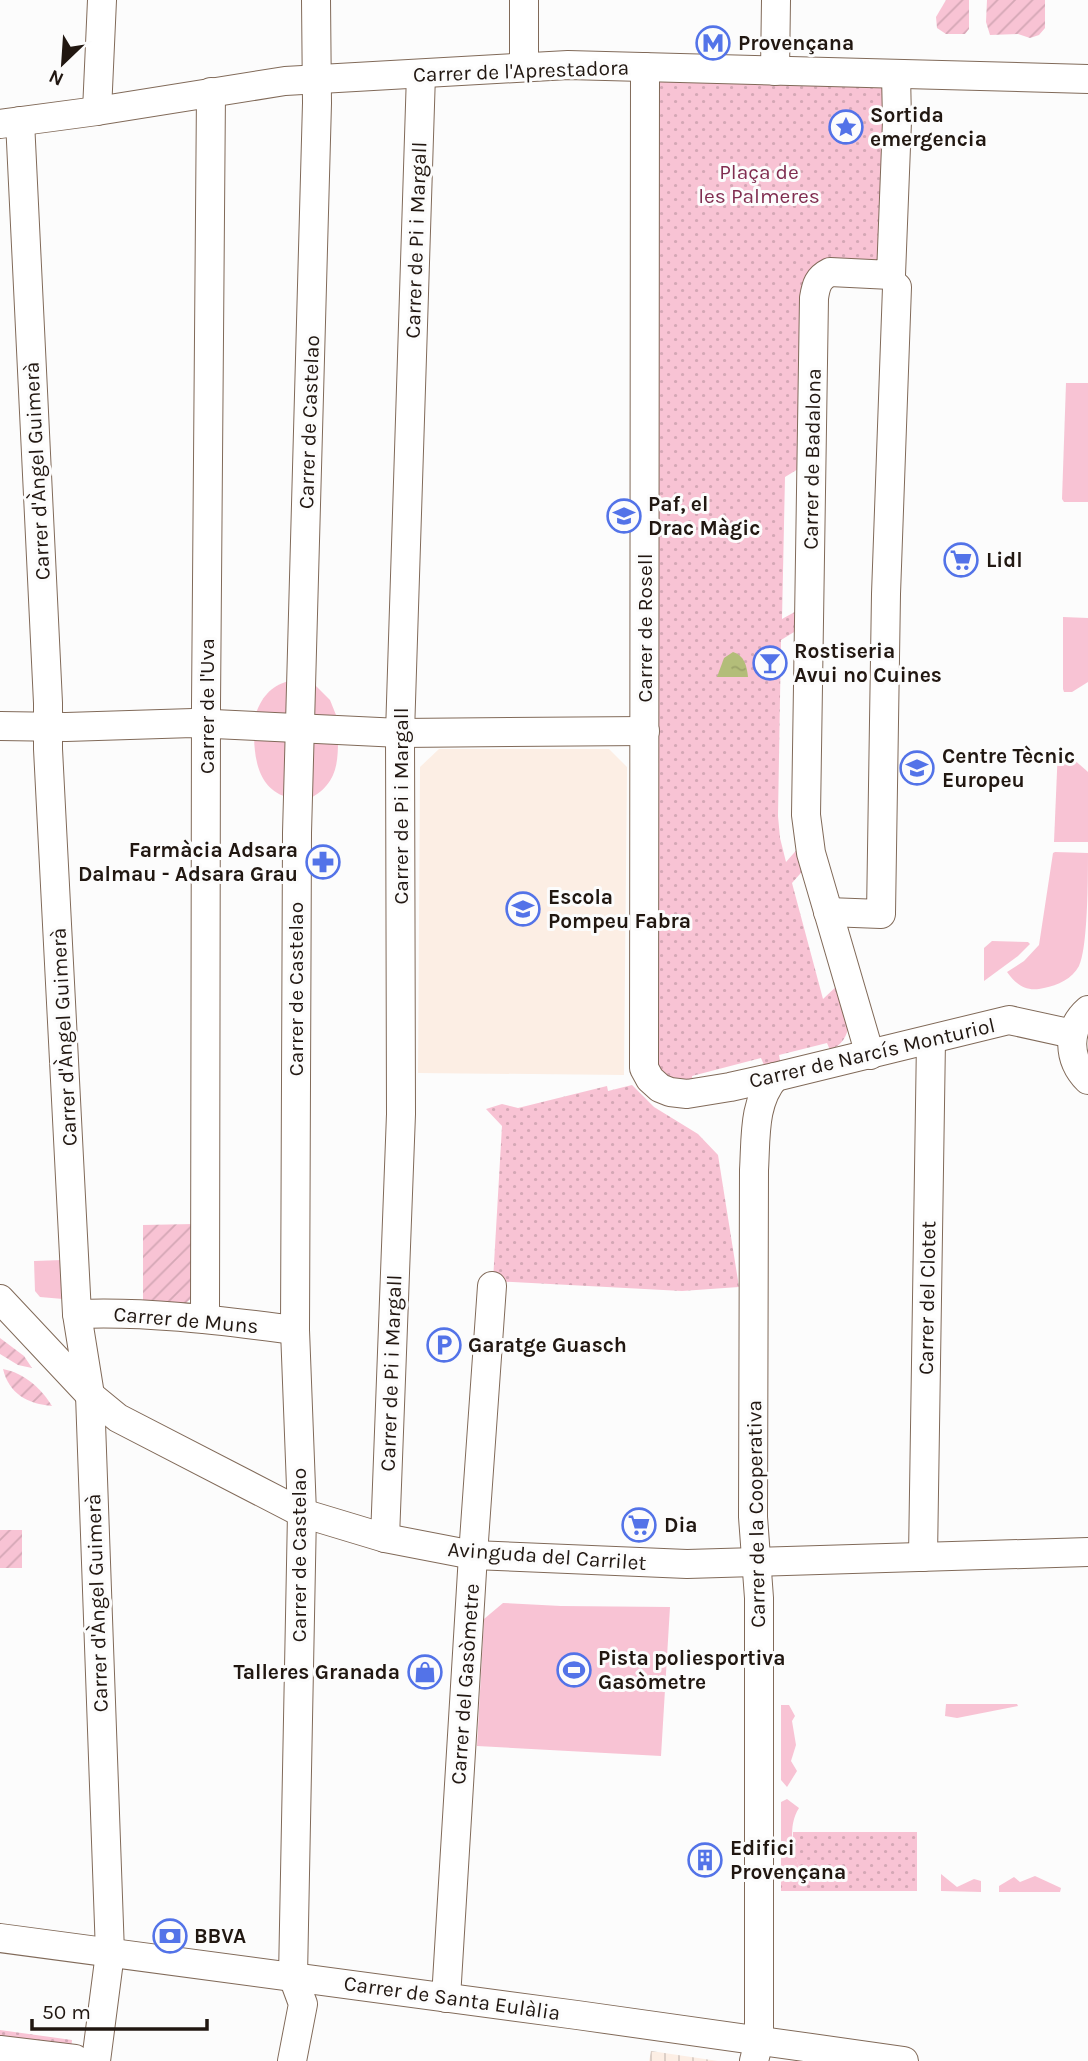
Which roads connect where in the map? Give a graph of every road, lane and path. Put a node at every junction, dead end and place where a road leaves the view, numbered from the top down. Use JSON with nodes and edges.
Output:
{"nodes":[{"id":1,"x":102,"y":0,"type":"edge"},
{"id":2,"x":316,"y":0,"type":"edge"},
{"id":3,"x":524,"y":0,"type":"edge"},
{"id":4,"x":776,"y":0,"type":"edge"},
{"id":5,"x":524,"y":67,"type":"junction"},
{"id":6,"x":645,"y":67,"type":"junction"},
{"id":7,"x":775,"y":71,"type":"junction"},
{"id":8,"x":421,"y":74,"type":"junction"},
{"id":9,"x":896,"y":74,"type":"junction"},
{"id":10,"x":1088,"y":79,"type":"edge"},
{"id":11,"x":316,"y":80,"type":"junction"},
{"id":12,"x":211,"y":92,"type":"junction"},
{"id":13,"x":97,"y":111,"type":"junction"},
{"id":14,"x":10,"y":122,"type":"edge"},
{"id":15,"x":897,"y":287,"type":"dead end"},
{"id":16,"x":207,"y":723,"type":"junction"},
{"id":17,"x":0,"y":726,"type":"edge"},
{"id":18,"x":48,"y":726,"type":"junction"},
{"id":19,"x":300,"y":729,"type":"junction"},
{"id":20,"x":645,"y":731,"type":"junction"},
{"id":21,"x":400,"y":733,"type":"junction"},
{"id":22,"x":828,"y":912,"type":"junction"},
{"id":23,"x":1088,"y":1010,"type":"edge"},
{"id":24,"x":1073,"y":1034,"type":"junction"},
{"id":25,"x":931,"y":1040,"type":"junction"},
{"id":26,"x":870,"y":1055,"type":"junction"},
{"id":27,"x":775,"y":1077,"type":"junction"},
{"id":28,"x":1088,"y":1080,"type":"edge"},
{"id":29,"x":670,"y":1092,"type":"joint"},
{"id":30,"x":492,"y":1286,"type":"dead end"},
{"id":31,"x":0,"y":1299,"type":"edge"},
{"id":32,"x":77,"y":1314,"type":"junction"},
{"id":33,"x":205,"y":1319,"type":"junction"},
{"id":34,"x":295,"y":1330,"type":"junction"},
{"id":35,"x":90,"y":1395,"type":"junction"},
{"id":36,"x":302,"y":1513,"type":"junction"},
{"id":37,"x":385,"y":1538,"type":"junction"},
{"id":38,"x":1088,"y":1552,"type":"edge"},
{"id":39,"x":473,"y":1555,"type":"junction"},
{"id":40,"x":923,"y":1557,"type":"junction"},
{"id":41,"x":756,"y":1562,"type":"junction"},
{"id":42,"x":0,"y":1938,"type":"edge"},
{"id":43,"x":110,"y":1953,"type":"junction"},
{"id":44,"x":293,"y":1977,"type":"junction"},
{"id":45,"x":446,"y":1998,"type":"junction"},
{"id":46,"x":0,"y":2050,"type":"edge"},
{"id":47,"x":757,"y":2051,"type":"edge"},
{"id":48,"x":85,"y":2060,"type":"edge"},
{"id":49,"x":292,"y":2061,"type":"edge"},
{"id":50,"x":904,"y":2061,"type":"edge"}],
"edges":[{"from":1,"to":13,"type":"street"},
{"from":2,"to":11,"type":"street","name":"Carrer de Castelao"},
{"from":3,"to":5,"type":"street"},
{"from":4,"to":7,"type":"street"},
{"from":5,"to":6,"type":"street","name":"Carrer de l'Aprestadora"},
{"from":5,"to":8,"type":"street","name":"Carrer de l'Aprestadora"},
{"from":6,"to":7,"type":"street","name":"Carrer de l'Aprestadora"},
{"from":6,"to":20,"type":"street","name":"Carrer de Rosell"},
{"from":7,"to":9,"type":"street","name":"Carrer de l'Aprestadora"},
{"from":8,"to":11,"type":"street","name":"Carrer de l'Aprestadora"},
{"from":8,"to":21,"type":"street","name":"Carrer de Pi i Margall"},
{"from":9,"to":10,"type":"street","name":"Carrer de l'Aprestadora"},
{"from":9,"to":22,"type":"street","name":"Carrer de Badalona"},
{"from":11,"to":12,"type":"street","name":"Carrer de l'Aprestadora"},
{"from":11,"to":19,"type":"street","name":"Carrer de Castelao"},
{"from":12,"to":13,"type":"street","name":"Carrer de l'Aprestadora"},
{"from":12,"to":16,"type":"street","name":"Carrer de l'Uva"},
{"from":13,"to":14,"type":"street","name":"Carrer de l'Aprestadora"},
{"from":14,"to":18,"type":"street","name":"Carrer d'Àngel Guimerà"},
{"from":15,"to":22,"type":"street"},
{"from":16,"to":18,"type":"street"},
{"from":16,"to":19,"type":"street"},
{"from":16,"to":33,"type":"street","name":"Carrer de l'Uva"},
{"from":17,"to":18,"type":"street"},
{"from":18,"to":32,"type":"street","name":"Carrer d'Àngel Guimerà"},
{"from":19,"to":21,"type":"street"},
{"from":19,"to":34,"type":"street","name":"Carrer de Castelao"},
{"from":20,"to":21,"type":"street"},
{"from":20,"to":29,"type":"street","name":"Carrer de Rosell"},
{"from":21,"to":37,"type":"street","name":"Carrer de Pi i Margall"},
{"from":22,"to":26,"type":"street","name":"Carrer de Badalona"},
{"from":23,"to":24,"type":"street"},
{"from":24,"to":25,"type":"street","name":"Carrer de Narcís Monturiol"},
{"from":24,"to":28,"type":"street"},
{"from":25,"to":26,"type":"street","name":"Carrer de Narcís Monturiol"},
{"from":25,"to":40,"type":"street","name":"Carrer del Clotet"},
{"from":26,"to":27,"type":"street","name":"Carrer de Narcís Monturiol"},
{"from":27,"to":29,"type":"street","name":"Carrer de Narcís Monturiol"},
{"from":27,"to":41,"type":"street","name":"Carrer de la Cooperativa"},
{"from":30,"to":39,"type":"street","name":"Carrer del Gasòmetre"},
{"from":31,"to":35,"type":"street","name":"Avinguda del Carrilet"},
{"from":32,"to":33,"type":"street","name":"Carrer de Muns"},
{"from":32,"to":35,"type":"street","name":"Carrer d'Àngel Guimerà"},
{"from":33,"to":34,"type":"street","name":"Carrer de Muns"},
{"from":34,"to":36,"type":"street","name":"Carrer de Castelao"},
{"from":35,"to":36,"type":"street","name":"Avinguda del Carrilet"},
{"from":35,"to":43,"type":"street","name":"Carrer d'Àngel Guimerà"},
{"from":36,"to":37,"type":"street","name":"Avinguda del Carrilet"},
{"from":36,"to":44,"type":"street","name":"Carrer de Castelao"},
{"from":37,"to":39,"type":"street","name":"Avinguda del Carrilet"},
{"from":38,"to":40,"type":"street","name":"Avinguda del Carrilet"},
{"from":39,"to":41,"type":"street","name":"Avinguda del Carrilet"},
{"from":39,"to":45,"type":"street","name":"Carrer del Gasòmetre"},
{"from":40,"to":41,"type":"street","name":"Avinguda del Carrilet"},
{"from":41,"to":47,"type":"street","name":"Carrer de la Cooperativa"},
{"from":42,"to":43,"type":"street","name":"Carrer de Santa Eulàlia"},
{"from":43,"to":44,"type":"street","name":"Carrer de Santa Eulàlia"},
{"from":43,"to":48,"type":"street","name":"Carrer d'Àngel Guimerà"},
{"from":44,"to":45,"type":"street","name":"Carrer de Santa Eulàlia"},
{"from":44,"to":49,"type":"street","name":"Carrer de Castelao"},
{"from":45,"to":47,"type":"street","name":"Carrer de Santa Eulàlia"},
{"from":46,"to":48,"type":"street"},
{"from":47,"to":50,"type":"street","name":"Carrer de Santa Eulàlia"}]}
